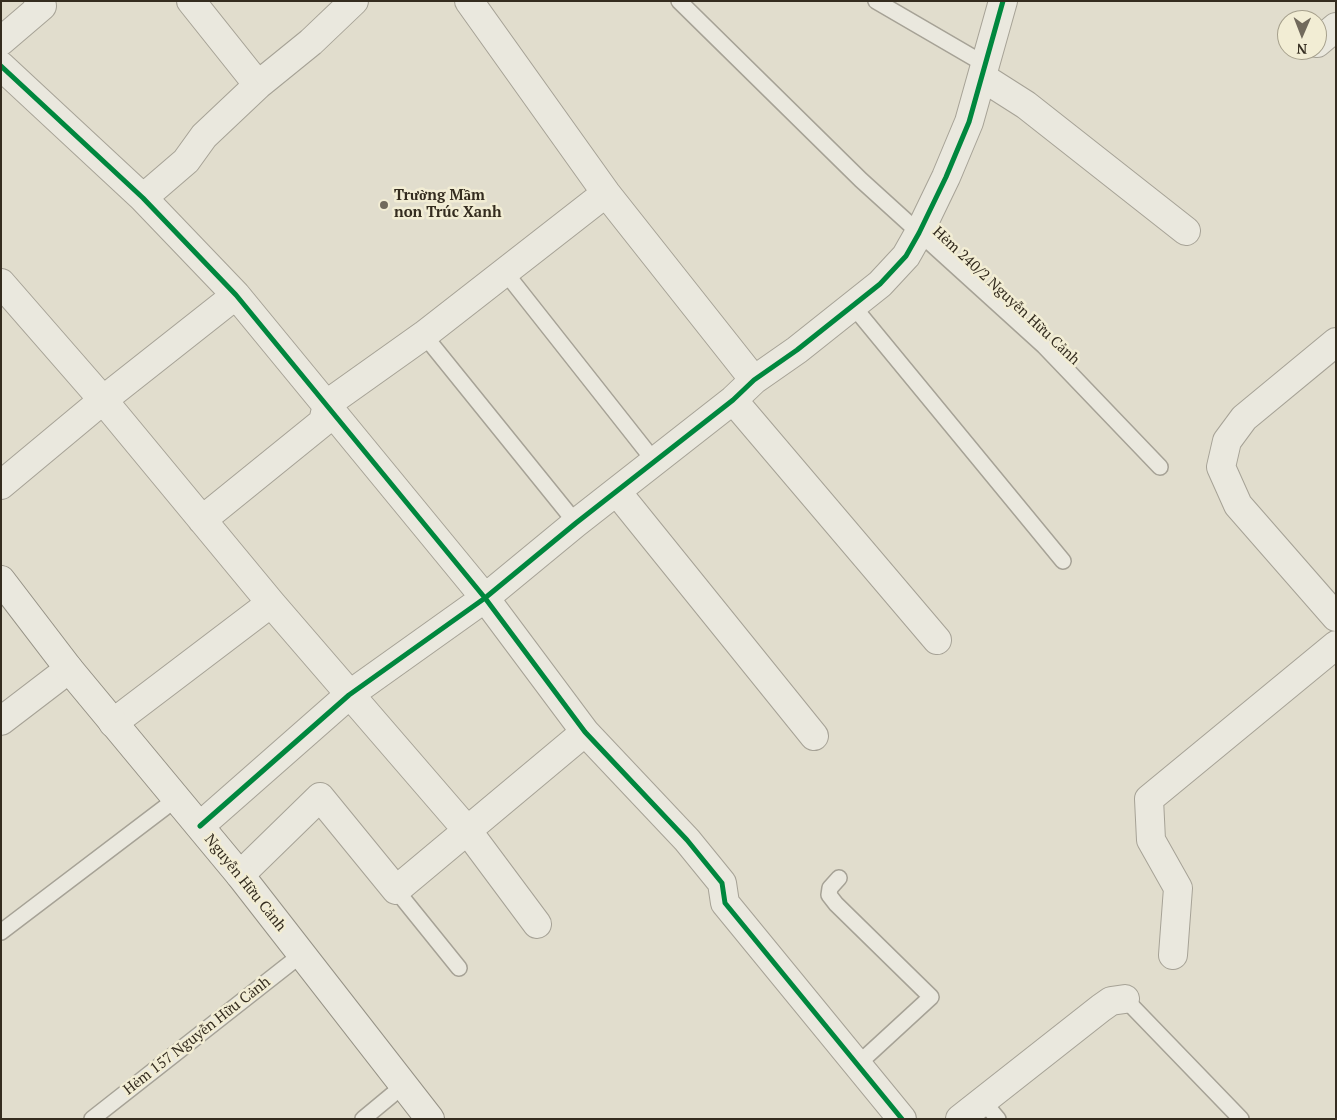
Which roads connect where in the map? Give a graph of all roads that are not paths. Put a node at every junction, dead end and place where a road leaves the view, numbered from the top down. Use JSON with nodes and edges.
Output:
{"nodes":[{"id":1,"x":191,"y":1,"type":"edge"},
{"id":2,"x":354,"y":1,"type":"edge"},
{"id":3,"x":469,"y":1,"type":"edge"},
{"id":4,"x":679,"y":1,"type":"edge"},
{"id":5,"x":876,"y":1,"type":"edge"},
{"id":6,"x":1003,"y":1,"type":"edge"},
{"id":7,"x":42,"y":3,"type":"edge"},
{"id":8,"x":1,"y":41,"type":"edge"},
{"id":9,"x":1,"y":66,"type":"edge"},
{"id":10,"x":984,"y":71,"type":"junction"},
{"id":11,"x":258,"y":85,"type":"junction"},
{"id":12,"x":606,"y":193,"type":"junction"},
{"id":13,"x":143,"y":198,"type":"junction"},
{"id":14,"x":1186,"y":231,"type":"dead end"},
{"id":15,"x":919,"y":233,"type":"junction"},
{"id":16,"x":505,"y":272,"type":"junction"},
{"id":17,"x":1,"y":283,"type":"edge"},
{"id":18,"x":236,"y":295,"type":"junction"},
{"id":19,"x":853,"y":306,"type":"junction"},
{"id":20,"x":424,"y":335,"type":"junction"},
{"id":21,"x":1336,"y":342,"type":"edge"},
{"id":22,"x":754,"y":380,"type":"junction"},
{"id":23,"x":103,"y":400,"type":"junction"},
{"id":24,"x":733,"y":400,"type":"junction"},
{"id":25,"x":327,"y":404,"type":"junction"},
{"id":26,"x":656,"y":462,"type":"junction"},
{"id":27,"x":1160,"y":467,"type":"dead end"},
{"id":28,"x":1,"y":485,"type":"edge"},
{"id":29,"x":617,"y":492,"type":"junction"},
{"id":30,"x":202,"y":520,"type":"junction"},
{"id":31,"x":576,"y":523,"type":"junction"},
{"id":32,"x":1063,"y":560,"type":"dead end"},
{"id":33,"x":1,"y":580,"type":"edge"},
{"id":34,"x":485,"y":598,"type":"junction"},
{"id":35,"x":271,"y":603,"type":"junction"},
{"id":36,"x":1336,"y":617,"type":"edge"},
{"id":37,"x":937,"y":640,"type":"dead end"},
{"id":38,"x":1336,"y":644,"type":"edge"},
{"id":39,"x":69,"y":669,"type":"junction"},
{"id":40,"x":349,"y":695,"type":"junction"},
{"id":41,"x":1,"y":721,"type":"edge"},
{"id":42,"x":113,"y":723,"type":"junction"},
{"id":43,"x":584,"y":732,"type":"junction"},
{"id":44,"x":814,"y":736,"type":"dead end"},
{"id":45,"x":176,"y":799,"type":"junction"},
{"id":46,"x":200,"y":826,"type":"junction"},
{"id":47,"x":468,"y":830,"type":"junction"},
{"id":48,"x":240,"y":875,"type":"junction"},
{"id":49,"x":839,"y":878,"type":"dead end"},
{"id":50,"x":396,"y":890,"type":"junction"},
{"id":51,"x":537,"y":924,"type":"dead end"},
{"id":52,"x":1,"y":932,"type":"edge"},
{"id":53,"x":302,"y":954,"type":"junction"},
{"id":54,"x":1173,"y":955,"type":"dead end"},
{"id":55,"x":459,"y":968,"type":"dead end"},
{"id":56,"x":1125,"y":998,"type":"joint"},
{"id":57,"x":857,"y":1065,"type":"junction"},
{"id":58,"x":404,"y":1085,"type":"junction"},
{"id":59,"x":990,"y":1109,"type":"edge"},
{"id":60,"x":92,"y":1119,"type":"edge"},
{"id":61,"x":363,"y":1119,"type":"edge"},
{"id":62,"x":430,"y":1119,"type":"edge"},
{"id":63,"x":902,"y":1119,"type":"edge"},
{"id":64,"x":960,"y":1119,"type":"edge"},
{"id":65,"x":1240,"y":1119,"type":"edge"}],
"edges":[{"from":1,"to":11,"type":"street"},
{"from":2,"to":11,"type":"street"},
{"from":3,"to":12,"type":"street"},
{"from":4,"to":15,"type":"lane","name":"Hẻm 240/2 Nguyễn Hữu Cảnh"},
{"from":5,"to":10,"type":"lane"},
{"from":6,"to":10,"type":"street"},
{"from":7,"to":8,"type":"street"},
{"from":9,"to":13,"type":"street"},
{"from":10,"to":14,"type":"street"},
{"from":10,"to":15,"type":"street"},
{"from":11,"to":13,"type":"street"},
{"from":12,"to":16,"type":"street"},
{"from":12,"to":22,"type":"street"},
{"from":13,"to":18,"type":"street"},
{"from":15,"to":19,"type":"street"},
{"from":15,"to":27,"type":"lane","name":"Hẻm 240/2 Nguyễn Hữu Cảnh"},
{"from":16,"to":20,"type":"street"},
{"from":16,"to":26,"type":"lane"},
{"from":17,"to":23,"type":"street"},
{"from":18,"to":23,"type":"street"},
{"from":18,"to":25,"type":"street"},
{"from":19,"to":22,"type":"street"},
{"from":19,"to":32,"type":"lane"},
{"from":20,"to":25,"type":"street"},
{"from":20,"to":31,"type":"lane"},
{"from":21,"to":36,"type":"street"},
{"from":22,"to":24,"type":"street"},
{"from":23,"to":28,"type":"street"},
{"from":23,"to":30,"type":"street"},
{"from":24,"to":26,"type":"street"},
{"from":24,"to":37,"type":"street"},
{"from":25,"to":30,"type":"street"},
{"from":25,"to":34,"type":"street"},
{"from":26,"to":29,"type":"street"},
{"from":29,"to":31,"type":"street"},
{"from":29,"to":44,"type":"street"},
{"from":30,"to":35,"type":"street"},
{"from":31,"to":34,"type":"street"},
{"from":33,"to":39,"type":"street","name":"Nguyễn Hữu Cảnh"},
{"from":34,"to":40,"type":"street"},
{"from":34,"to":43,"type":"street"},
{"from":35,"to":40,"type":"street"},
{"from":35,"to":42,"type":"street"},
{"from":38,"to":54,"type":"street"},
{"from":39,"to":41,"type":"street"},
{"from":39,"to":42,"type":"street","name":"Nguyễn Hữu Cảnh"},
{"from":40,"to":46,"type":"street"},
{"from":40,"to":47,"type":"street"},
{"from":42,"to":45,"type":"street","name":"Nguyễn Hữu Cảnh"},
{"from":43,"to":47,"type":"street"},
{"from":43,"to":57,"type":"street"},
{"from":45,"to":46,"type":"street","name":"Nguyễn Hữu Cảnh"},
{"from":45,"to":52,"type":"lane"},
{"from":46,"to":48,"type":"street","name":"Nguyễn Hữu Cảnh"},
{"from":47,"to":50,"type":"street"},
{"from":47,"to":51,"type":"street"},
{"from":48,"to":50,"type":"street"},
{"from":48,"to":53,"type":"street","name":"Nguyễn Hữu Cảnh"},
{"from":49,"to":57,"type":"lane"},
{"from":50,"to":55,"type":"lane"},
{"from":53,"to":58,"type":"street","name":"Nguyễn Hữu Cảnh"},
{"from":53,"to":60,"type":"lane","name":"Hẻm 157 Nguyễn Hữu Cảnh"},
{"from":56,"to":59,"type":"street"},
{"from":56,"to":65,"type":"lane"},
{"from":57,"to":63,"type":"street"},
{"from":58,"to":61,"type":"lane"},
{"from":58,"to":62,"type":"street","name":"Nguyễn Hữu Cảnh"},
{"from":59,"to":64,"type":"street"}]}
